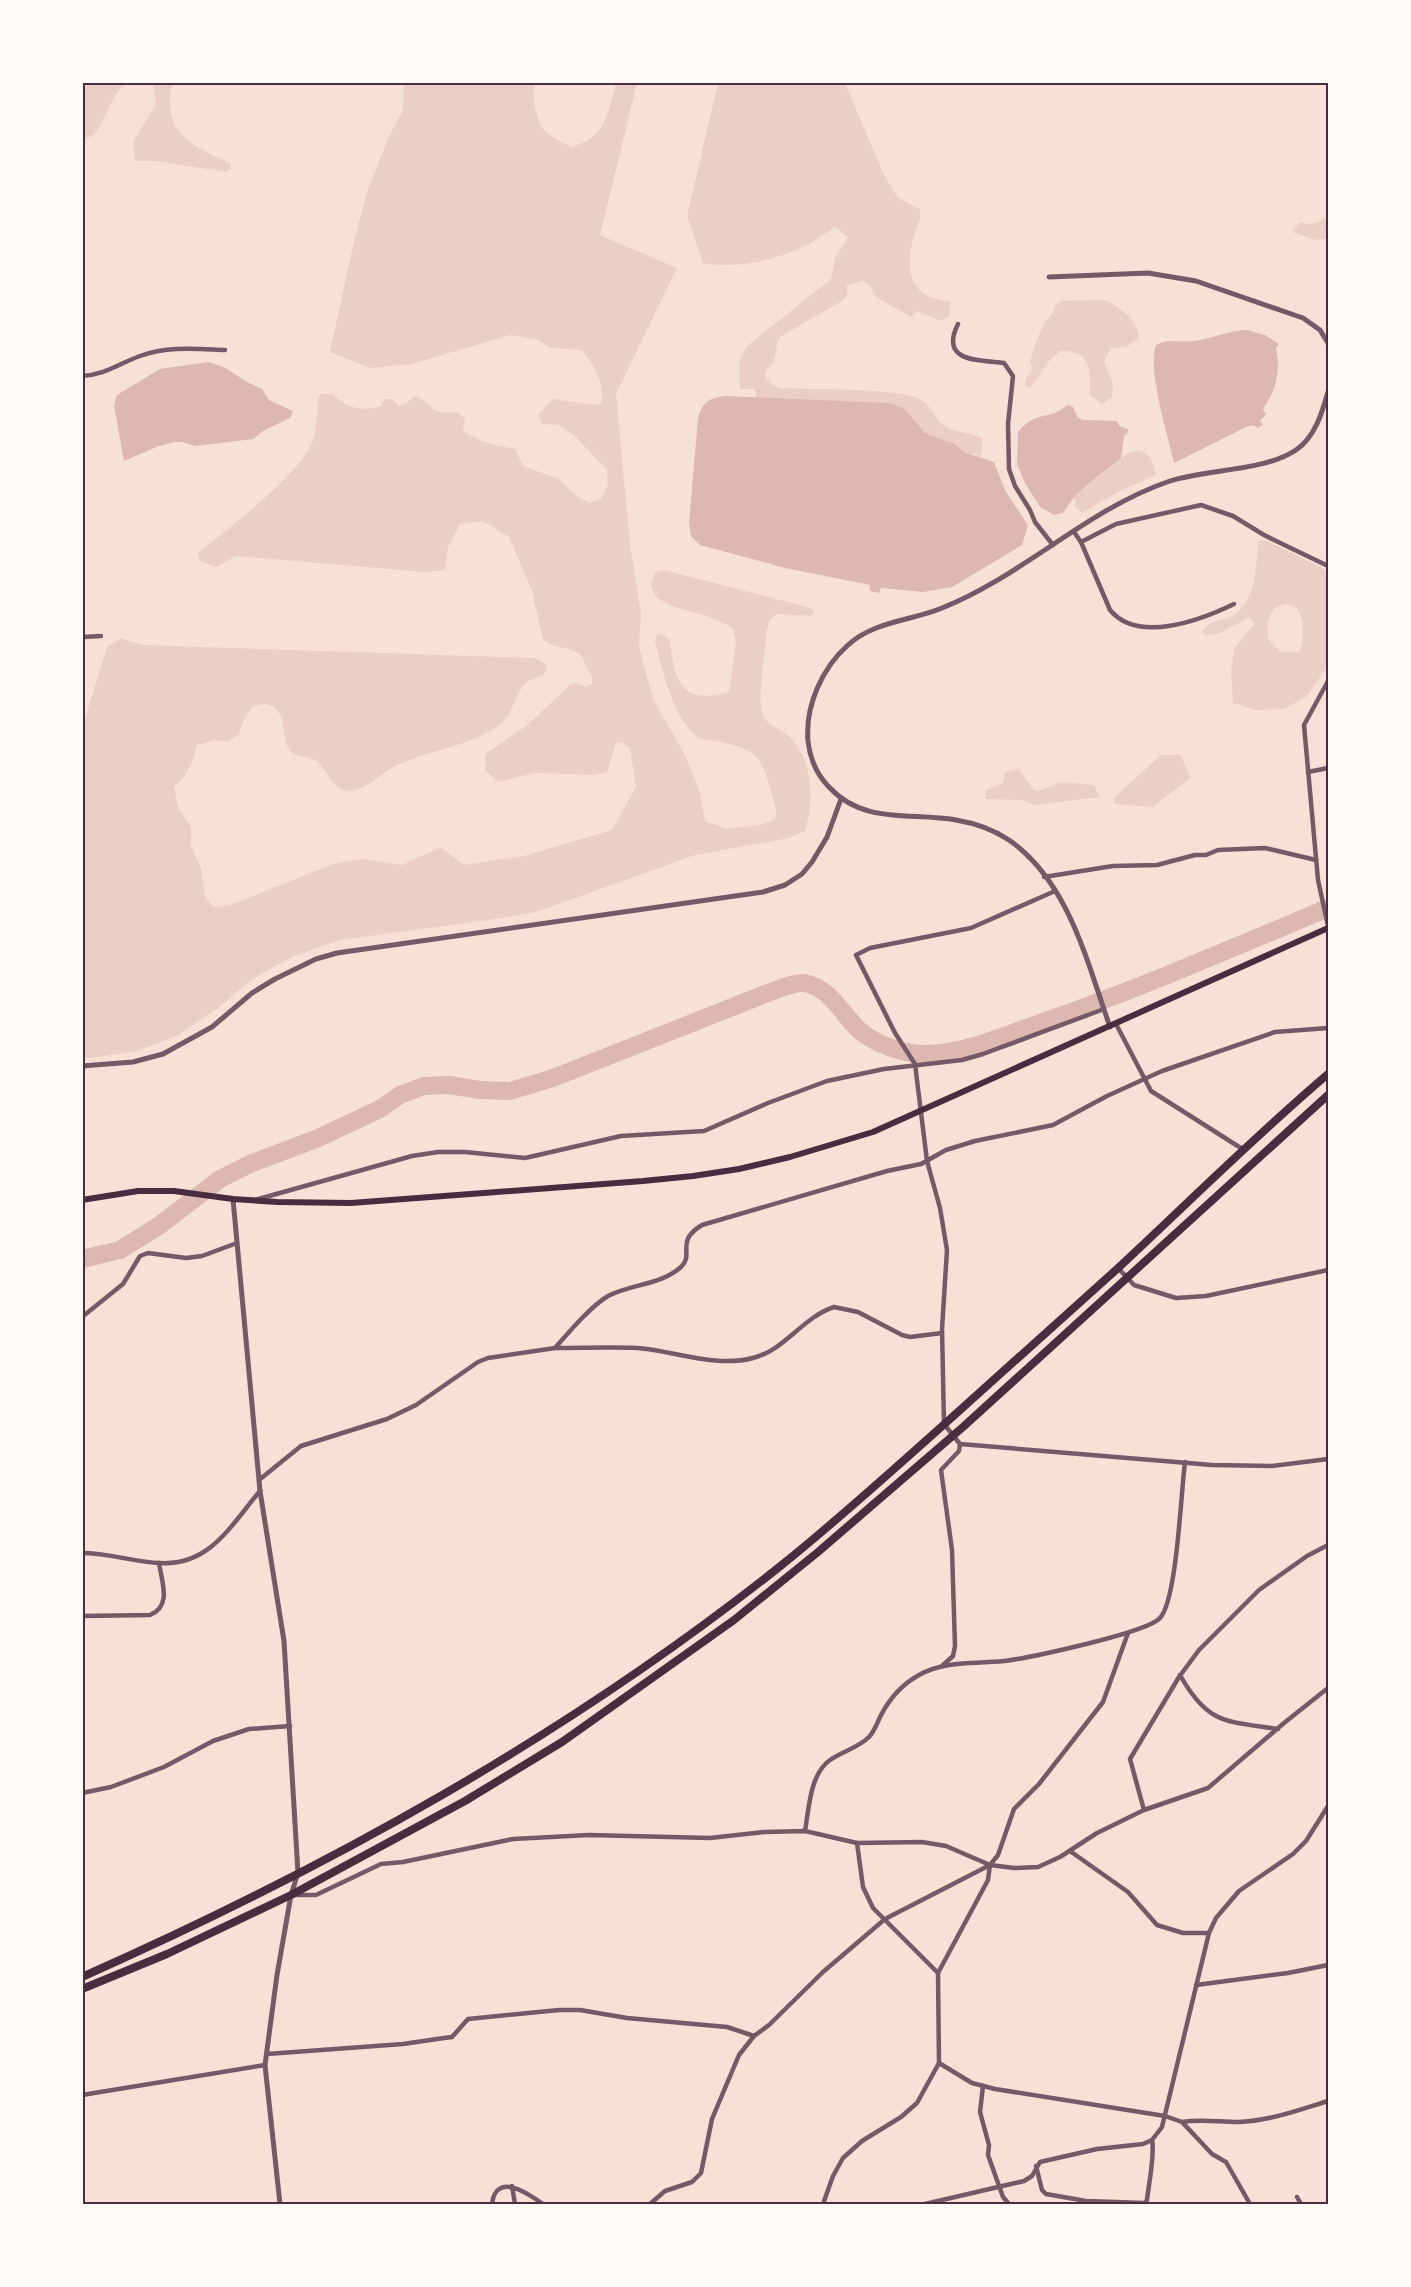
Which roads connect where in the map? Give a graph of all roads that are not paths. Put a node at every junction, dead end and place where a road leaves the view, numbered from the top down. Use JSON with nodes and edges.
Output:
{"nodes":[{"id":1,"x":1049,"y":277,"type":"dead end"},
{"id":2,"x":958,"y":324,"type":"dead end"},
{"id":3,"x":1329,"y":343,"type":"edge"},
{"id":4,"x":225,"y":350,"type":"dead end"},
{"id":5,"x":82,"y":376,"type":"edge"},
{"id":6,"x":1329,"y":392,"type":"edge"},
{"id":7,"x":1074,"y":532,"type":"junction"},
{"id":8,"x":1081,"y":543,"type":"junction"},
{"id":9,"x":1053,"y":545,"type":"junction"},
{"id":10,"x":1329,"y":566,"type":"edge"},
{"id":11,"x":1234,"y":604,"type":"dead end"},
{"id":12,"x":101,"y":636,"type":"dead end"},
{"id":13,"x":82,"y":637,"type":"edge"},
{"id":14,"x":1329,"y":681,"type":"edge"},
{"id":15,"x":1329,"y":768,"type":"edge"},
{"id":16,"x":1308,"y":772,"type":"junction"},
{"id":17,"x":841,"y":799,"type":"junction"},
{"id":18,"x":1316,"y":860,"type":"junction"},
{"id":19,"x":1044,"y":877,"type":"junction"},
{"id":20,"x":1055,"y":891,"type":"junction"},
{"id":21,"x":1329,"y":927,"type":"edge"},
{"id":22,"x":1104,"y":1008,"type":"junction"},
{"id":23,"x":1113,"y":1025,"type":"junction"},
{"id":24,"x":1329,"y":1028,"type":"edge"},
{"id":25,"x":915,"y":1065,"type":"junction"},
{"id":26,"x":82,"y":1066,"type":"edge"},
{"id":27,"x":1329,"y":1074,"type":"edge"},
{"id":28,"x":1144,"y":1080,"type":"junction"},
{"id":29,"x":1329,"y":1095,"type":"edge"},
{"id":30,"x":922,"y":1111,"type":"junction"},
{"id":31,"x":1244,"y":1150,"type":"junction"},
{"id":32,"x":927,"y":1161,"type":"junction"},
{"id":33,"x":233,"y":1199,"type":"junction"},
{"id":34,"x":82,"y":1200,"type":"edge"},
{"id":35,"x":252,"y":1201,"type":"junction"},
{"id":36,"x":237,"y":1244,"type":"junction"},
{"id":37,"x":1118,"y":1268,"type":"junction"},
{"id":38,"x":1329,"y":1270,"type":"edge"},
{"id":39,"x":1127,"y":1278,"type":"junction"},
{"id":40,"x":82,"y":1317,"type":"edge"},
{"id":41,"x":942,"y":1334,"type":"junction"},
{"id":42,"x":555,"y":1348,"type":"junction"},
{"id":43,"x":944,"y":1424,"type":"junction"},
{"id":44,"x":952,"y":1435,"type":"junction"},
{"id":45,"x":960,"y":1444,"type":"junction"},
{"id":46,"x":1329,"y":1459,"type":"edge"},
{"id":47,"x":1185,"y":1462,"type":"junction"},
{"id":48,"x":259,"y":1480,"type":"junction"},
{"id":49,"x":260,"y":1491,"type":"junction"},
{"id":50,"x":1329,"y":1545,"type":"edge"},
{"id":51,"x":82,"y":1553,"type":"edge"},
{"id":52,"x":159,"y":1563,"type":"junction"},
{"id":53,"x":82,"y":1616,"type":"edge"},
{"id":54,"x":1128,"y":1633,"type":"junction"},
{"id":55,"x":943,"y":1665,"type":"junction"},
{"id":56,"x":1180,"y":1675,"type":"junction"},
{"id":57,"x":1329,"y":1688,"type":"edge"},
{"id":58,"x":290,"y":1726,"type":"junction"},
{"id":59,"x":1278,"y":1729,"type":"junction"},
{"id":60,"x":82,"y":1793,"type":"edge"},
{"id":61,"x":1329,"y":1806,"type":"edge"},
{"id":62,"x":1144,"y":1810,"type":"junction"},
{"id":63,"x":805,"y":1831,"type":"junction"},
{"id":64,"x":857,"y":1844,"type":"junction"},
{"id":65,"x":1070,"y":1851,"type":"junction"},
{"id":66,"x":990,"y":1864,"type":"junction"},
{"id":67,"x":298,"y":1873,"type":"junction"},
{"id":68,"x":291,"y":1895,"type":"junction"},
{"id":69,"x":885,"y":1919,"type":"junction"},
{"id":70,"x":1209,"y":1933,"type":"junction"},
{"id":71,"x":1329,"y":1965,"type":"edge"},
{"id":72,"x":938,"y":1973,"type":"junction"},
{"id":73,"x":82,"y":1977,"type":"edge"},
{"id":74,"x":1196,"y":1985,"type":"junction"},
{"id":75,"x":82,"y":1989,"type":"edge"},
{"id":76,"x":754,"y":2036,"type":"junction"},
{"id":77,"x":267,"y":2054,"type":"junction"},
{"id":78,"x":939,"y":2063,"type":"junction"},
{"id":79,"x":265,"y":2065,"type":"junction"},
{"id":80,"x":982,"y":2086,"type":"junction"},
{"id":81,"x":82,"y":2095,"type":"edge"},
{"id":82,"x":1329,"y":2101,"type":"edge"},
{"id":83,"x":1165,"y":2116,"type":"junction"},
{"id":84,"x":1182,"y":2122,"type":"junction"},
{"id":85,"x":1152,"y":2140,"type":"junction"},
{"id":86,"x":1036,"y":2166,"type":"junction"},
{"id":87,"x":512,"y":2186,"type":"junction"},
{"id":88,"x":1001,"y":2187,"type":"junction"},
{"id":89,"x":1297,"y":2197,"type":"dead end"},
{"id":90,"x":280,"y":2205,"type":"edge"},
{"id":91,"x":492,"y":2205,"type":"edge"},
{"id":92,"x":515,"y":2205,"type":"edge"},
{"id":93,"x":543,"y":2205,"type":"edge"},
{"id":94,"x":650,"y":2205,"type":"edge"},
{"id":95,"x":823,"y":2205,"type":"edge"},
{"id":96,"x":925,"y":2205,"type":"edge"},
{"id":97,"x":1009,"y":2205,"type":"edge"},
{"id":98,"x":1250,"y":2205,"type":"edge"},
{"id":99,"x":1300,"y":2205,"type":"edge"}],
"edges":[{"from":1,"to":3,"type":"street"},
{"from":2,"to":9,"type":"street"},
{"from":4,"to":5,"type":"street"},
{"from":6,"to":7,"type":"street"},
{"from":7,"to":8,"type":"street"},
{"from":7,"to":9,"type":"street"},
{"from":8,"to":10,"type":"street"},
{"from":8,"to":11,"type":"street"},
{"from":9,"to":17,"type":"street"},
{"from":12,"to":13,"type":"street"},
{"from":14,"to":16,"type":"street"},
{"from":15,"to":16,"type":"street"},
{"from":16,"to":18,"type":"street"},
{"from":17,"to":19,"type":"street"},
{"from":17,"to":26,"type":"street"},
{"from":18,"to":19,"type":"street"},
{"from":18,"to":21,"type":"street"},
{"from":19,"to":20,"type":"street"},
{"from":20,"to":22,"type":"street"},
{"from":20,"to":25,"type":"street"},
{"from":21,"to":23,"type":"main road"},
{"from":22,"to":23,"type":"street"},
{"from":22,"to":25,"type":"street"},
{"from":23,"to":28,"type":"street"},
{"from":23,"to":30,"type":"main road"},
{"from":24,"to":28,"type":"street"},
{"from":25,"to":30,"type":"street"},
{"from":25,"to":35,"type":"street"},
{"from":27,"to":31,"type":"highway"},
{"from":28,"to":31,"type":"street"},
{"from":28,"to":32,"type":"street"},
{"from":29,"to":39,"type":"highway"},
{"from":30,"to":32,"type":"street"},
{"from":30,"to":35,"type":"main road"},
{"from":31,"to":37,"type":"highway"},
{"from":32,"to":41,"type":"street"},
{"from":32,"to":42,"type":"street"},
{"from":33,"to":34,"type":"main road"},
{"from":33,"to":35,"type":"main road"},
{"from":33,"to":36,"type":"street"},
{"from":36,"to":40,"type":"street"},
{"from":36,"to":48,"type":"street"},
{"from":37,"to":39,"type":"street"},
{"from":37,"to":43,"type":"highway"},
{"from":38,"to":39,"type":"street"},
{"from":39,"to":44,"type":"highway"},
{"from":41,"to":42,"type":"street"},
{"from":41,"to":43,"type":"street"},
{"from":42,"to":48,"type":"street"},
{"from":43,"to":44,"type":"street"},
{"from":43,"to":67,"type":"highway"},
{"from":44,"to":45,"type":"street"},
{"from":44,"to":68,"type":"highway"},
{"from":45,"to":47,"type":"street"},
{"from":45,"to":55,"type":"street"},
{"from":46,"to":47,"type":"street"},
{"from":47,"to":54,"type":"street"},
{"from":48,"to":49,"type":"street"},
{"from":49,"to":52,"type":"street"},
{"from":49,"to":58,"type":"street"},
{"from":50,"to":56,"type":"street"},
{"from":51,"to":52,"type":"street"},
{"from":52,"to":53,"type":"street"},
{"from":54,"to":55,"type":"street"},
{"from":54,"to":66,"type":"street"},
{"from":55,"to":63,"type":"street"},
{"from":56,"to":59,"type":"street"},
{"from":56,"to":62,"type":"street"},
{"from":57,"to":59,"type":"street"},
{"from":58,"to":60,"type":"street"},
{"from":58,"to":67,"type":"street"},
{"from":59,"to":62,"type":"street"},
{"from":61,"to":70,"type":"street"},
{"from":62,"to":65,"type":"street"},
{"from":63,"to":64,"type":"street"},
{"from":63,"to":68,"type":"street"},
{"from":64,"to":66,"type":"street"},
{"from":64,"to":69,"type":"street"},
{"from":65,"to":66,"type":"street"},
{"from":65,"to":70,"type":"street"},
{"from":66,"to":69,"type":"street"},
{"from":66,"to":72,"type":"street"},
{"from":67,"to":68,"type":"street"},
{"from":67,"to":73,"type":"highway"},
{"from":68,"to":75,"type":"highway"},
{"from":68,"to":77,"type":"street"},
{"from":69,"to":72,"type":"street"},
{"from":69,"to":76,"type":"street"},
{"from":70,"to":74,"type":"street"},
{"from":71,"to":74,"type":"street"},
{"from":72,"to":78,"type":"street"},
{"from":74,"to":83,"type":"street"},
{"from":76,"to":77,"type":"street"},
{"from":76,"to":94,"type":"street"},
{"from":77,"to":79,"type":"street"},
{"from":78,"to":80,"type":"street"},
{"from":78,"to":95,"type":"street"},
{"from":79,"to":81,"type":"street"},
{"from":79,"to":90,"type":"street"},
{"from":80,"to":83,"type":"street"},
{"from":80,"to":88,"type":"street"},
{"from":82,"to":84,"type":"street"},
{"from":83,"to":84,"type":"street"},
{"from":83,"to":85,"type":"street"},
{"from":84,"to":98,"type":"street"},
{"from":85,"to":86,"type":"street"},
{"from":85,"to":86,"type":"street"},
{"from":86,"to":88,"type":"street"},
{"from":87,"to":91,"type":"street"},
{"from":87,"to":92,"type":"street"},
{"from":87,"to":93,"type":"street"},
{"from":88,"to":96,"type":"street"},
{"from":88,"to":97,"type":"street"},
{"from":89,"to":99,"type":"street"}]}
